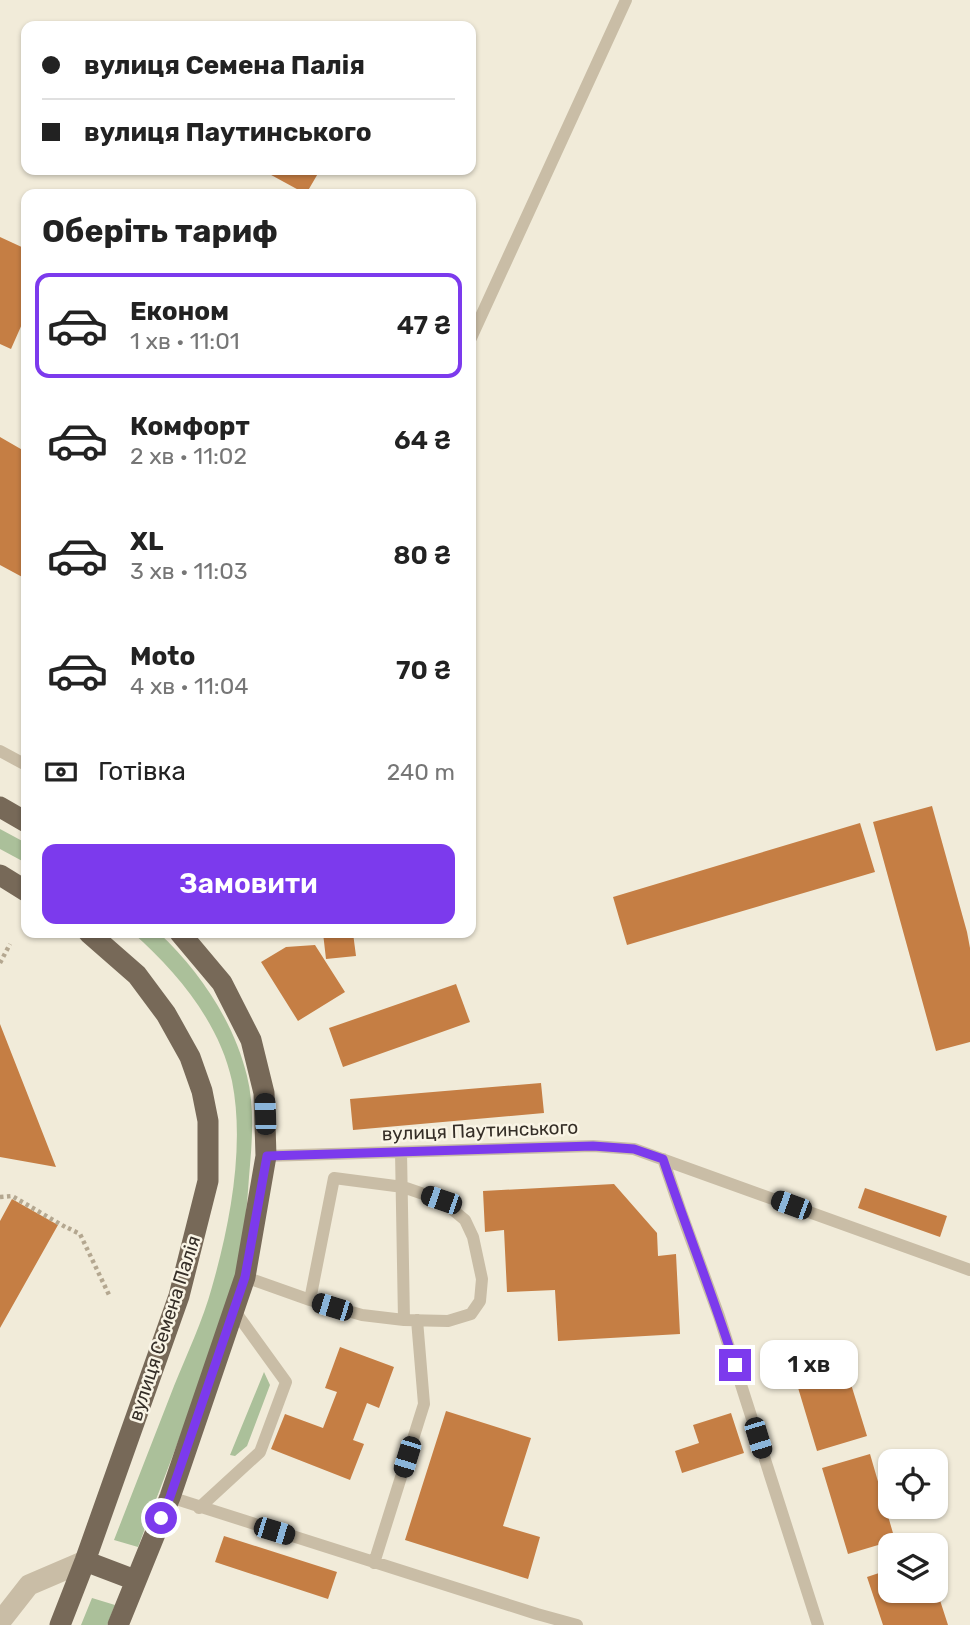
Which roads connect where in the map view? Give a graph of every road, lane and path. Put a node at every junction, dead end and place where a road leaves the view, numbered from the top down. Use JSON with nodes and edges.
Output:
{"nodes":[{"id":1,"x":626,"y":0,"type":"edge"},
{"id":2,"x":476,"y":327,"type":"edge"},
{"id":3,"x":0,"y":751,"type":"edge"},
{"id":4,"x":21,"y":762,"type":"edge"},
{"id":5,"x":0,"y":807,"type":"edge"},
{"id":6,"x":21,"y":819,"type":"edge"},
{"id":7,"x":0,"y":875,"type":"edge"},
{"id":8,"x":21,"y":888,"type":"edge"},
{"id":9,"x":95,"y":938,"type":"edge"},
{"id":10,"x":184,"y":938,"type":"edge"},
{"id":11,"x":10,"y":944,"type":"dead end"},
{"id":12,"x":0,"y":962,"type":"edge"},
{"id":13,"x":401,"y":1152,"type":"junction"},
{"id":14,"x":267,"y":1156,"type":"junction"},
{"id":15,"x":663,"y":1159,"type":"junction"},
{"id":16,"x":403,"y":1187,"type":"junction"},
{"id":17,"x":0,"y":1197,"type":"edge"},
{"id":18,"x":970,"y":1269,"type":"edge"},
{"id":19,"x":245,"y":1277,"type":"junction"},
{"id":20,"x":110,"y":1297,"type":"dead end"},
{"id":21,"x":310,"y":1300,"type":"junction"},
{"id":22,"x":234,"y":1310,"type":"junction"},
{"id":23,"x":411,"y":1320,"type":"junction"},
{"id":24,"x":170,"y":1497,"type":"junction"},
{"id":25,"x":199,"y":1508,"type":"junction"},
{"id":26,"x":85,"y":1561,"type":"junction"},
{"id":27,"x":374,"y":1563,"type":"junction"},
{"id":28,"x":135,"y":1580,"type":"junction"},
{"id":29,"x":0,"y":1622,"type":"edge"},
{"id":30,"x":553,"y":1622,"type":"edge"},
{"id":31,"x":60,"y":1625,"type":"edge"},
{"id":32,"x":118,"y":1625,"type":"edge"},
{"id":33,"x":578,"y":1625,"type":"edge"},
{"id":34,"x":818,"y":1625,"type":"edge"}],
"edges":[{"from":1,"to":2,"type":"lane"},
{"from":3,"to":4,"type":"lane"},
{"from":5,"to":6,"type":"main road"},
{"from":7,"to":8,"type":"main road"},
{"from":9,"to":26,"type":"main road","name":"вулиця Семена Палія"},
{"from":10,"to":14,"type":"main road"},
{"from":11,"to":12,"type":"path"},
{"from":13,"to":14,"type":"lane","name":"вулиця Паутинського"},
{"from":13,"to":15,"type":"lane","name":"вулиця Паутинського"},
{"from":13,"to":16,"type":"lane"},
{"from":14,"to":19,"type":"main road"},
{"from":15,"to":18,"type":"lane","name":"вулиця Паутинського"},
{"from":15,"to":34,"type":"lane"},
{"from":16,"to":21,"type":"lane"},
{"from":16,"to":23,"type":"lane"},
{"from":16,"to":23,"type":"lane"},
{"from":17,"to":20,"type":"path"},
{"from":19,"to":21,"type":"lane"},
{"from":19,"to":22,"type":"main road"},
{"from":21,"to":23,"type":"lane"},
{"from":22,"to":24,"type":"main road"},
{"from":22,"to":25,"type":"lane"},
{"from":23,"to":27,"type":"lane"},
{"from":24,"to":25,"type":"lane"},
{"from":24,"to":28,"type":"main road"},
{"from":25,"to":27,"type":"lane"},
{"from":26,"to":28,"type":"main road"},
{"from":26,"to":29,"type":"street"},
{"from":26,"to":31,"type":"main road","name":"вулиця Семена Палія"},
{"from":27,"to":30,"type":"lane"},
{"from":28,"to":32,"type":"main road"},
{"from":30,"to":33,"type":"lane"}]}
